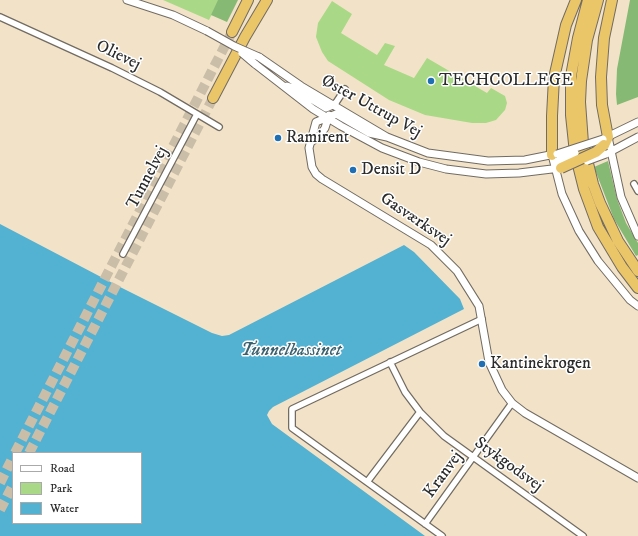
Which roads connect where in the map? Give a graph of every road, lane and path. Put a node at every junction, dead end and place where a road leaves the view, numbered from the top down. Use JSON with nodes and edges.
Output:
{"nodes":[{"id":1,"x":127,"y":0,"type":"edge"},
{"id":2,"x":248,"y":0,"type":"edge"},
{"id":3,"x":267,"y":0,"type":"edge"},
{"id":4,"x":576,"y":0,"type":"edge"},
{"id":5,"x":588,"y":0,"type":"edge"},
{"id":6,"x":598,"y":0,"type":"edge"},
{"id":7,"x":612,"y":0,"type":"edge"},
{"id":8,"x":0,"y":17,"type":"edge"},
{"id":9,"x":232,"y":32,"type":"tunnel mouth"},
{"id":10,"x":257,"y":61,"type":"junction"},
{"id":11,"x":285,"y":86,"type":"junction"},
{"id":12,"x":345,"y":89,"type":"dead end"},
{"id":13,"x":213,"y":98,"type":"tunnel mouth"},
{"id":14,"x":335,"y":104,"type":"junction"},
{"id":15,"x":197,"y":114,"type":"junction"},
{"id":16,"x":328,"y":118,"type":"junction"},
{"id":17,"x":638,"y":122,"type":"edge"},
{"id":18,"x":219,"y":127,"type":"dead end"},
{"id":19,"x":387,"y":137,"type":"junction"},
{"id":20,"x":638,"y":137,"type":"edge"},
{"id":21,"x":606,"y":144,"type":"junction"},
{"id":22,"x":555,"y":154,"type":"junction"},
{"id":23,"x":559,"y":168,"type":"junction"},
{"id":24,"x":634,"y":184,"type":"dead end"},
{"id":25,"x":638,"y":191,"type":"edge"},
{"id":26,"x":638,"y":236,"type":"edge"},
{"id":27,"x":123,"y":254,"type":"dead end"},
{"id":28,"x":638,"y":271,"type":"edge"},
{"id":29,"x":638,"y":288,"type":"edge"},
{"id":30,"x":638,"y":306,"type":"edge"},
{"id":31,"x":482,"y":319,"type":"junction"},
{"id":32,"x":390,"y":362,"type":"junction"},
{"id":33,"x":512,"y":403,"type":"junction"},
{"id":34,"x":420,"y":412,"type":"junction"},
{"id":35,"x":474,"y":457,"type":"junction"},
{"id":36,"x":638,"y":478,"type":"edge"},
{"id":37,"x":367,"y":482,"type":"junction"},
{"id":38,"x":426,"y":524,"type":"junction"},
{"id":39,"x":442,"y":536,"type":"edge"},
{"id":40,"x":583,"y":536,"type":"edge"}],
"edges":[{"from":1,"to":10,"type":"street","bridge":true},
{"from":2,"to":9,"type":"highway"},
{"from":3,"to":13,"type":"highway"},
{"from":4,"to":22,"type":"highway"},
{"from":5,"to":29,"type":"highway"},
{"from":6,"to":28,"type":"highway"},
{"from":7,"to":21,"type":"highway"},
{"from":8,"to":15,"type":"street","name":"Olievej"},
{"from":10,"to":11,"type":"street","name":"Øster Uttrup Vej"},
{"from":10,"to":14,"type":"street","name":"Øster Uttrup Vej"},
{"from":11,"to":14,"type":"street"},
{"from":11,"to":16,"type":"street","name":"Øster Uttrup Vej"},
{"from":12,"to":14,"type":"street"},
{"from":14,"to":16,"type":"street"},
{"from":14,"to":19,"type":"street","name":"Øster Uttrup Vej"},
{"from":15,"to":18,"type":"street","name":"Olievej"},
{"from":15,"to":27,"type":"street","name":"Tunnelvej"},
{"from":16,"to":19,"type":"street"},
{"from":16,"to":23,"type":"street","name":"Øster Uttrup Vej"},
{"from":16,"to":31,"type":"street","name":"Gasværksvej"},
{"from":17,"to":21,"type":"street","name":"Øster Uttrup Vej"},
{"from":19,"to":22,"type":"street","name":"Øster Uttrup Vej"},
{"from":20,"to":21,"type":"street","name":"Øster Uttrup Vej"},
{"from":21,"to":22,"type":"street","name":"Øster Uttrup Vej","bridge":true},
{"from":21,"to":23,"type":"highway","bridge":true},
{"from":21,"to":26,"type":"street"},
{"from":22,"to":23,"type":"street"},
{"from":23,"to":30,"type":"street"},
{"from":24,"to":25,"type":"street"},
{"from":31,"to":32,"type":"street"},
{"from":31,"to":33,"type":"street","name":"Gasværksvej"},
{"from":32,"to":34,"type":"street","name":"Stykgodsvej"},
{"from":32,"to":37,"type":"street"},
{"from":33,"to":35,"type":"street","name":"Kranvej"},
{"from":33,"to":36,"type":"street","name":"Gasværksvej"},
{"from":34,"to":35,"type":"street","name":"Stykgodsvej"},
{"from":34,"to":37,"type":"street"},
{"from":35,"to":38,"type":"street","name":"Kranvej"},
{"from":35,"to":40,"type":"street","name":"Stykgodsvej"},
{"from":37,"to":38,"type":"street"},
{"from":38,"to":39,"type":"street"}]}
